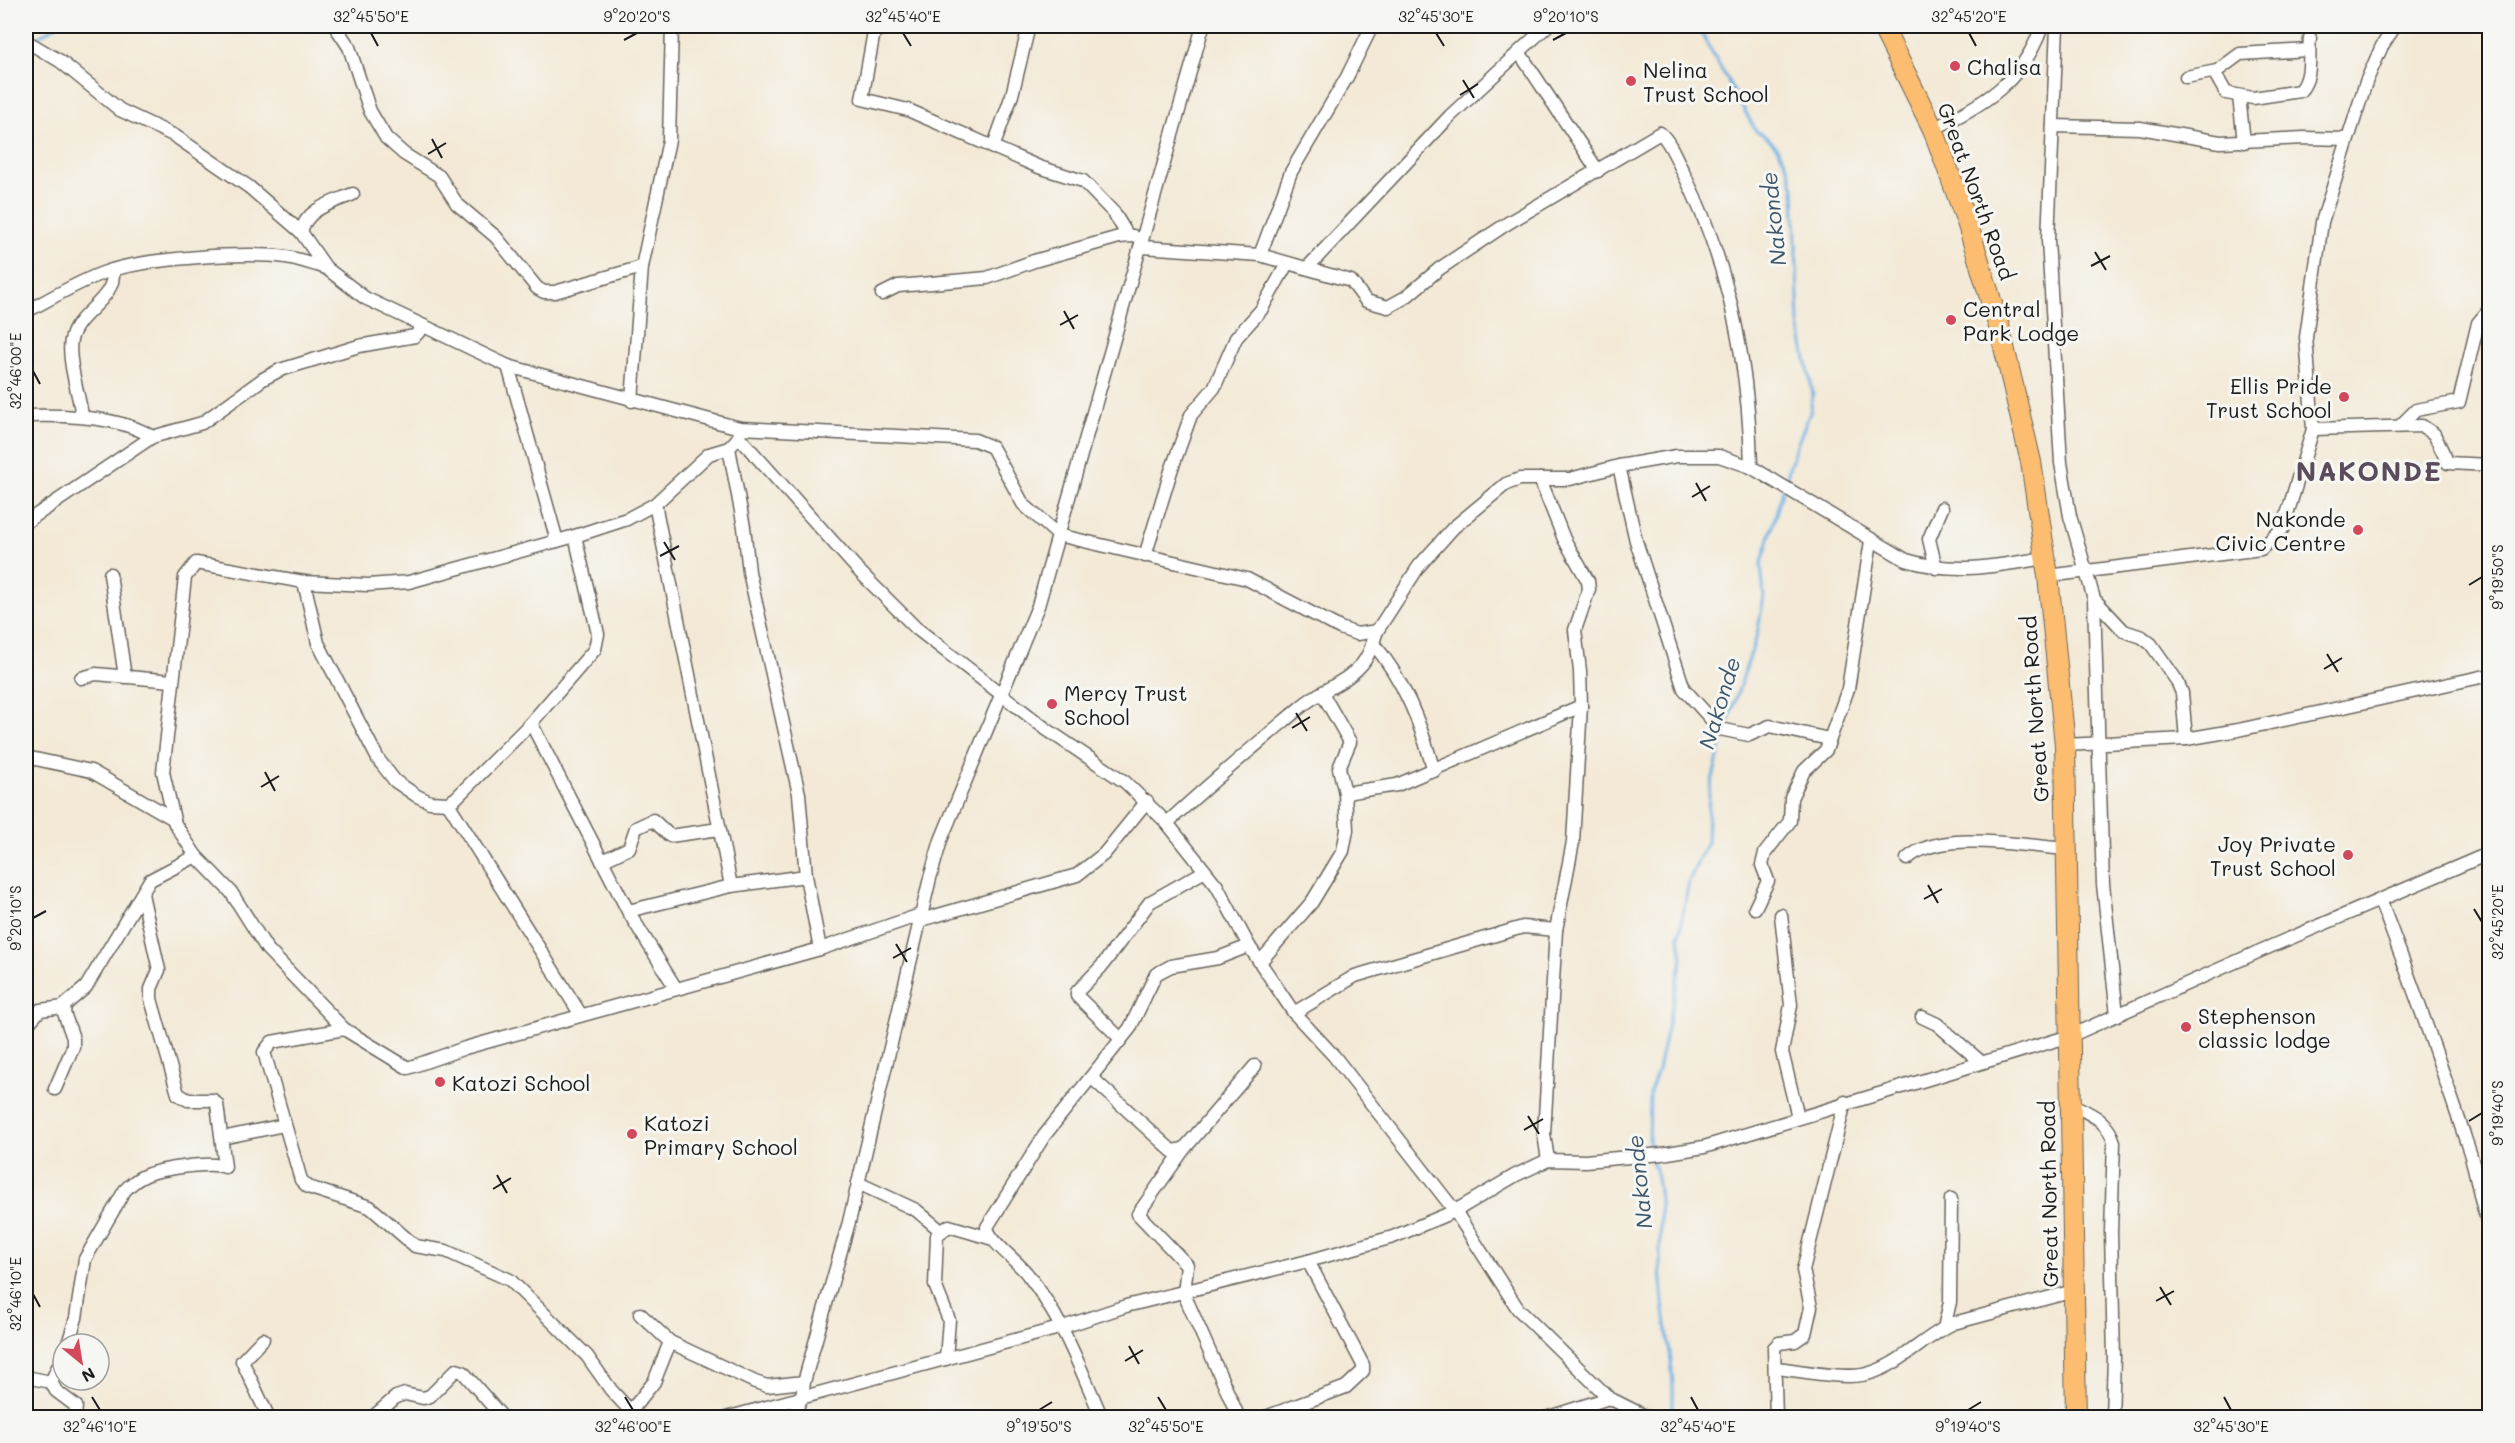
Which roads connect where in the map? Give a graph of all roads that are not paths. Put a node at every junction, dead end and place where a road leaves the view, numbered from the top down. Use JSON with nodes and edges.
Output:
{"nodes":[{"id":1,"x":335,"y":26,"type":"edge"},
{"id":2,"x":672,"y":26,"type":"edge"},
{"id":3,"x":875,"y":26,"type":"edge"},
{"id":4,"x":1029,"y":26,"type":"edge"},
{"id":5,"x":1203,"y":26,"type":"edge"},
{"id":6,"x":1372,"y":26,"type":"edge"},
{"id":7,"x":1547,"y":26,"type":"edge"},
{"id":8,"x":1882,"y":26,"type":"edge"},
{"id":9,"x":2042,"y":26,"type":"edge"},
{"id":10,"x":2057,"y":26,"type":"edge"},
{"id":11,"x":2395,"y":26,"type":"edge"},
{"id":12,"x":30,"y":44,"type":"edge"},
{"id":13,"x":1519,"y":52,"type":"junction"},
{"id":14,"x":2214,"y":72,"type":"junction"},
{"id":15,"x":2186,"y":77,"type":"dead end"},
{"id":16,"x":2239,"y":96,"type":"junction"},
{"id":17,"x":2053,"y":126,"type":"junction"},
{"id":18,"x":1933,"y":129,"type":"junction"},
{"id":19,"x":2348,"y":140,"type":"junction"},
{"id":20,"x":2244,"y":142,"type":"junction"},
{"id":21,"x":993,"y":148,"type":"junction"},
{"id":22,"x":1598,"y":171,"type":"junction"},
{"id":23,"x":353,"y":194,"type":"dead end"},
{"id":24,"x":301,"y":232,"type":"junction"},
{"id":25,"x":1128,"y":236,"type":"junction"},
{"id":26,"x":1142,"y":242,"type":"junction"},
{"id":27,"x":1260,"y":255,"type":"junction"},
{"id":28,"x":1287,"y":264,"type":"junction"},
{"id":29,"x":642,"y":267,"type":"junction"},
{"id":30,"x":326,"y":268,"type":"junction"},
{"id":31,"x":1307,"y":268,"type":"junction"},
{"id":32,"x":113,"y":270,"type":"junction"},
{"id":33,"x":882,"y":294,"type":"dead end"},
{"id":34,"x":2490,"y":309,"type":"edge"},
{"id":35,"x":26,"y":312,"type":"edge"},
{"id":36,"x":424,"y":327,"type":"junction"},
{"id":37,"x":508,"y":366,"type":"junction"},
{"id":38,"x":632,"y":401,"type":"junction"},
{"id":39,"x":82,"y":415,"type":"junction"},
{"id":40,"x":26,"y":416,"type":"edge"},
{"id":41,"x":2400,"y":426,"type":"junction"},
{"id":42,"x":2313,"y":429,"type":"junction"},
{"id":43,"x":739,"y":433,"type":"junction"},
{"id":44,"x":152,"y":437,"type":"junction"},
{"id":45,"x":729,"y":448,"type":"junction"},
{"id":46,"x":2490,"y":465,"type":"edge"},
{"id":47,"x":1619,"y":466,"type":"junction"},
{"id":48,"x":1751,"y":467,"type":"junction"},
{"id":49,"x":1540,"y":479,"type":"junction"},
{"id":50,"x":655,"y":504,"type":"junction"},
{"id":51,"x":1942,"y":508,"type":"dead end"},
{"id":52,"x":26,"y":522,"type":"edge"},
{"id":53,"x":1058,"y":535,"type":"junction"},
{"id":54,"x":574,"y":536,"type":"junction"},
{"id":55,"x":557,"y":541,"type":"junction"},
{"id":56,"x":1871,"y":541,"type":"junction"},
{"id":57,"x":1145,"y":556,"type":"junction"},
{"id":58,"x":2047,"y":567,"type":"junction"},
{"id":59,"x":1936,"y":568,"type":"junction"},
{"id":60,"x":2088,"y":572,"type":"junction"},
{"id":61,"x":110,"y":574,"type":"dead end"},
{"id":62,"x":304,"y":582,"type":"junction"},
{"id":63,"x":2094,"y":599,"type":"junction"},
{"id":64,"x":1375,"y":637,"type":"junction"},
{"id":65,"x":2490,"y":675,"type":"edge"},
{"id":66,"x":125,"y":676,"type":"junction"},
{"id":67,"x":81,"y":678,"type":"dead end"},
{"id":68,"x":172,"y":681,"type":"junction"},
{"id":69,"x":1001,"y":693,"type":"junction"},
{"id":70,"x":1322,"y":693,"type":"junction"},
{"id":71,"x":1581,"y":706,"type":"junction"},
{"id":72,"x":531,"y":723,"type":"junction"},
{"id":73,"x":1829,"y":739,"type":"junction"},
{"id":74,"x":2186,"y":739,"type":"junction"},
{"id":75,"x":2098,"y":743,"type":"junction"},
{"id":76,"x":2065,"y":745,"type":"junction"},
{"id":77,"x":26,"y":757,"type":"edge"},
{"id":78,"x":1434,"y":771,"type":"junction"},
{"id":79,"x":1345,"y":793,"type":"junction"},
{"id":80,"x":1147,"y":801,"type":"junction"},
{"id":81,"x":448,"y":803,"type":"junction"},
{"id":82,"x":172,"y":818,"type":"junction"},
{"id":83,"x":1167,"y":823,"type":"junction"},
{"id":84,"x":720,"y":830,"type":"junction"},
{"id":85,"x":2066,"y":849,"type":"junction"},
{"id":86,"x":2490,"y":853,"type":"edge"},
{"id":87,"x":196,"y":856,"type":"junction"},
{"id":88,"x":1907,"y":859,"type":"dead end"},
{"id":89,"x":602,"y":861,"type":"junction"},
{"id":90,"x":1205,"y":871,"type":"junction"},
{"id":91,"x":806,"y":876,"type":"junction"},
{"id":92,"x":731,"y":886,"type":"junction"},
{"id":93,"x":142,"y":894,"type":"junction"},
{"id":94,"x":2380,"y":900,"type":"junction"},
{"id":95,"x":1755,"y":908,"type":"dead end"},
{"id":96,"x":628,"y":911,"type":"junction"},
{"id":97,"x":1781,"y":915,"type":"dead end"},
{"id":98,"x":922,"y":918,"type":"junction"},
{"id":99,"x":1556,"y":930,"type":"junction"},
{"id":100,"x":1249,"y":946,"type":"junction"},
{"id":101,"x":820,"y":949,"type":"junction"},
{"id":102,"x":1260,"y":962,"type":"junction"},
{"id":103,"x":675,"y":987,"type":"junction"},
{"id":104,"x":64,"y":1007,"type":"junction"},
{"id":105,"x":1294,"y":1013,"type":"junction"},
{"id":106,"x":581,"y":1015,"type":"junction"},
{"id":107,"x":2117,"y":1016,"type":"junction"},
{"id":108,"x":1922,"y":1017,"type":"dead end"},
{"id":109,"x":26,"y":1026,"type":"edge"},
{"id":110,"x":344,"y":1029,"type":"junction"},
{"id":111,"x":2070,"y":1036,"type":"junction"},
{"id":112,"x":1121,"y":1039,"type":"junction"},
{"id":113,"x":1981,"y":1062,"type":"junction"},
{"id":114,"x":1255,"y":1066,"type":"dead end"},
{"id":115,"x":1091,"y":1077,"type":"junction"},
{"id":116,"x":55,"y":1089,"type":"dead end"},
{"id":117,"x":1845,"y":1102,"type":"junction"},
{"id":118,"x":2071,"y":1104,"type":"junction"},
{"id":119,"x":1798,"y":1117,"type":"junction"},
{"id":120,"x":284,"y":1125,"type":"junction"},
{"id":121,"x":222,"y":1138,"type":"junction"},
{"id":122,"x":1184,"y":1149,"type":"junction"},
{"id":123,"x":1548,"y":1160,"type":"junction"},
{"id":124,"x":858,"y":1183,"type":"junction"},
{"id":125,"x":1951,"y":1199,"type":"dead end"},
{"id":126,"x":1455,"y":1211,"type":"junction"},
{"id":127,"x":2490,"y":1228,"type":"edge"},
{"id":128,"x":940,"y":1230,"type":"junction"},
{"id":129,"x":993,"y":1239,"type":"junction"},
{"id":130,"x":1308,"y":1261,"type":"junction"},
{"id":131,"x":2074,"y":1291,"type":"junction"},
{"id":132,"x":1184,"y":1294,"type":"junction"},
{"id":133,"x":640,"y":1314,"type":"dead end"},
{"id":134,"x":1063,"y":1327,"type":"junction"},
{"id":135,"x":1944,"y":1328,"type":"junction"},
{"id":136,"x":72,"y":1332,"type":"edge"},
{"id":137,"x":263,"y":1339,"type":"dead end"},
{"id":138,"x":670,"y":1342,"type":"junction"},
{"id":139,"x":946,"y":1359,"type":"junction"},
{"id":140,"x":1775,"y":1368,"type":"junction"},
{"id":141,"x":26,"y":1377,"type":"edge"},
{"id":142,"x":51,"y":1382,"type":"edge"},
{"id":143,"x":804,"y":1382,"type":"junction"},
{"id":144,"x":57,"y":1392,"type":"edge"},
{"id":145,"x":802,"y":1397,"type":"junction"},
{"id":146,"x":1610,"y":1398,"type":"junction"},
{"id":147,"x":634,"y":1415,"type":"edge"},
{"id":148,"x":373,"y":1417,"type":"edge"},
{"id":149,"x":75,"y":1418,"type":"edge"},
{"id":150,"x":269,"y":1418,"type":"edge"},
{"id":151,"x":503,"y":1418,"type":"edge"},
{"id":152,"x":726,"y":1418,"type":"edge"},
{"id":153,"x":792,"y":1418,"type":"edge"},
{"id":154,"x":1102,"y":1418,"type":"edge"},
{"id":155,"x":1239,"y":1418,"type":"edge"},
{"id":156,"x":1263,"y":1418,"type":"edge"},
{"id":157,"x":1546,"y":1418,"type":"edge"},
{"id":158,"x":1649,"y":1418,"type":"edge"},
{"id":159,"x":1776,"y":1418,"type":"edge"},
{"id":160,"x":2076,"y":1418,"type":"edge"},
{"id":161,"x":2112,"y":1418,"type":"edge"}],
"edges":[{"from":1,"to":29,"type":"street"},
{"from":2,"to":29,"type":"street"},
{"from":3,"to":21,"type":"street"},
{"from":4,"to":21,"type":"street"},
{"from":5,"to":26,"type":"street"},
{"from":6,"to":27,"type":"street"},
{"from":7,"to":13,"type":"street"},
{"from":8,"to":18,"type":"highway","name":"Great North Road"},
{"from":9,"to":18,"type":"street"},
{"from":10,"to":17,"type":"street"},
{"from":11,"to":19,"type":"street"},
{"from":12,"to":24,"type":"street"},
{"from":13,"to":22,"type":"street"},
{"from":13,"to":31,"type":"street"},
{"from":14,"to":15,"type":"street"},
{"from":14,"to":16,"type":"street"},
{"from":14,"to":16,"type":"street"},
{"from":16,"to":20,"type":"street"},
{"from":17,"to":20,"type":"street"},
{"from":17,"to":60,"type":"street"},
{"from":18,"to":58,"type":"highway","name":"Great North Road"},
{"from":19,"to":20,"type":"street"},
{"from":19,"to":42,"type":"street"},
{"from":21,"to":25,"type":"street"},
{"from":22,"to":31,"type":"street"},
{"from":22,"to":48,"type":"street"},
{"from":23,"to":24,"type":"street"},
{"from":24,"to":30,"type":"street"},
{"from":25,"to":26,"type":"street"},
{"from":25,"to":33,"type":"street"},
{"from":26,"to":27,"type":"street"},
{"from":26,"to":53,"type":"street"},
{"from":27,"to":28,"type":"street"},
{"from":28,"to":31,"type":"street"},
{"from":28,"to":57,"type":"street"},
{"from":29,"to":38,"type":"street"},
{"from":30,"to":32,"type":"street"},
{"from":30,"to":36,"type":"street"},
{"from":32,"to":35,"type":"street"},
{"from":32,"to":39,"type":"street"},
{"from":34,"to":41,"type":"street"},
{"from":36,"to":37,"type":"street"},
{"from":36,"to":44,"type":"street"},
{"from":37,"to":38,"type":"street"},
{"from":37,"to":55,"type":"street"},
{"from":38,"to":43,"type":"street"},
{"from":39,"to":40,"type":"street"},
{"from":39,"to":44,"type":"street"},
{"from":41,"to":42,"type":"street"},
{"from":41,"to":46,"type":"street"},
{"from":42,"to":60,"type":"street"},
{"from":43,"to":45,"type":"street"},
{"from":43,"to":53,"type":"street"},
{"from":43,"to":69,"type":"street"},
{"from":44,"to":52,"type":"street"},
{"from":45,"to":50,"type":"street"},
{"from":45,"to":91,"type":"street"},
{"from":47,"to":48,"type":"street"},
{"from":47,"to":49,"type":"street"},
{"from":47,"to":73,"type":"street"},
{"from":48,"to":56,"type":"street"},
{"from":49,"to":64,"type":"street"},
{"from":49,"to":71,"type":"street"},
{"from":50,"to":54,"type":"street"},
{"from":50,"to":84,"type":"street"},
{"from":51,"to":59,"type":"street"},
{"from":53,"to":57,"type":"street"},
{"from":53,"to":69,"type":"street"},
{"from":54,"to":55,"type":"street"},
{"from":54,"to":72,"type":"street"},
{"from":55,"to":62,"type":"street"},
{"from":56,"to":59,"type":"street"},
{"from":56,"to":73,"type":"street"},
{"from":57,"to":64,"type":"street"},
{"from":58,"to":59,"type":"street"},
{"from":58,"to":60,"type":"street"},
{"from":58,"to":76,"type":"highway","name":"Great North Road"},
{"from":60,"to":63,"type":"street"},
{"from":61,"to":66,"type":"street"},
{"from":62,"to":68,"type":"street"},
{"from":62,"to":81,"type":"street"},
{"from":63,"to":74,"type":"street"},
{"from":63,"to":75,"type":"street"},
{"from":64,"to":70,"type":"street"},
{"from":64,"to":78,"type":"street"},
{"from":65,"to":74,"type":"street"},
{"from":66,"to":67,"type":"street"},
{"from":66,"to":68,"type":"street"},
{"from":68,"to":82,"type":"street"},
{"from":69,"to":80,"type":"street"},
{"from":69,"to":98,"type":"street"},
{"from":70,"to":79,"type":"street"},
{"from":70,"to":83,"type":"street"},
{"from":71,"to":78,"type":"street"},
{"from":71,"to":99,"type":"street"},
{"from":72,"to":81,"type":"street"},
{"from":72,"to":89,"type":"street"},
{"from":73,"to":95,"type":"street"},
{"from":74,"to":75,"type":"street"},
{"from":75,"to":76,"type":"street"},
{"from":75,"to":107,"type":"street"},
{"from":76,"to":85,"type":"highway","name":"Great North Road"},
{"from":77,"to":82,"type":"street"},
{"from":78,"to":79,"type":"street"},
{"from":79,"to":102,"type":"street"},
{"from":80,"to":83,"type":"street"},
{"from":80,"to":98,"type":"street"},
{"from":81,"to":106,"type":"street"},
{"from":82,"to":87,"type":"street"},
{"from":83,"to":90,"type":"street"},
{"from":84,"to":89,"type":"street"},
{"from":84,"to":92,"type":"street"},
{"from":85,"to":88,"type":"street"},
{"from":85,"to":111,"type":"highway","name":"Great North Road"},
{"from":86,"to":94,"type":"street"},
{"from":87,"to":93,"type":"street"},
{"from":87,"to":110,"type":"street"},
{"from":89,"to":96,"type":"street"},
{"from":90,"to":100,"type":"street"},
{"from":90,"to":112,"type":"street"},
{"from":91,"to":92,"type":"street"},
{"from":91,"to":101,"type":"street"},
{"from":92,"to":96,"type":"street"},
{"from":93,"to":104,"type":"street"},
{"from":93,"to":121,"type":"street"},
{"from":94,"to":107,"type":"street"},
{"from":94,"to":127,"type":"street"},
{"from":96,"to":103,"type":"street"},
{"from":97,"to":119,"type":"street"},
{"from":98,"to":101,"type":"street"},
{"from":98,"to":124,"type":"street"},
{"from":99,"to":105,"type":"street"},
{"from":99,"to":123,"type":"street"},
{"from":100,"to":102,"type":"street"},
{"from":100,"to":112,"type":"street"},
{"from":101,"to":103,"type":"street"},
{"from":102,"to":105,"type":"street"},
{"from":103,"to":106,"type":"street"},
{"from":104,"to":109,"type":"street"},
{"from":104,"to":116,"type":"street"},
{"from":105,"to":126,"type":"street"},
{"from":106,"to":110,"type":"street"},
{"from":107,"to":111,"type":"street"},
{"from":108,"to":113,"type":"street"},
{"from":110,"to":120,"type":"street"},
{"from":111,"to":113,"type":"street"},
{"from":111,"to":118,"type":"highway","name":"Great North Road"},
{"from":112,"to":115,"type":"street"},
{"from":113,"to":117,"type":"street"},
{"from":114,"to":122,"type":"street"},
{"from":115,"to":122,"type":"street"},
{"from":115,"to":129,"type":"street"},
{"from":117,"to":119,"type":"street"},
{"from":117,"to":140,"type":"street"},
{"from":118,"to":131,"type":"highway","name":"Great North Road"},
{"from":118,"to":161,"type":"street"},
{"from":119,"to":123,"type":"street"},
{"from":120,"to":121,"type":"street"},
{"from":120,"to":147,"type":"street"},
{"from":121,"to":136,"type":"street"},
{"from":122,"to":132,"type":"street"},
{"from":123,"to":126,"type":"street"},
{"from":124,"to":128,"type":"street"},
{"from":124,"to":143,"type":"street"},
{"from":125,"to":135,"type":"street"},
{"from":126,"to":130,"type":"street"},
{"from":126,"to":146,"type":"street"},
{"from":128,"to":129,"type":"street"},
{"from":128,"to":139,"type":"street"},
{"from":129,"to":134,"type":"street"},
{"from":130,"to":132,"type":"street"},
{"from":130,"to":156,"type":"street"},
{"from":131,"to":135,"type":"street"},
{"from":131,"to":160,"type":"highway","name":"Great North Road"},
{"from":132,"to":134,"type":"street"},
{"from":132,"to":155,"type":"street"},
{"from":133,"to":138,"type":"street"},
{"from":134,"to":139,"type":"street"},
{"from":134,"to":154,"type":"street"},
{"from":135,"to":140,"type":"street"},
{"from":137,"to":150,"type":"street"},
{"from":138,"to":143,"type":"street"},
{"from":138,"to":147,"type":"street"},
{"from":139,"to":145,"type":"street"},
{"from":140,"to":159,"type":"street"},
{"from":141,"to":142,"type":"street"},
{"from":143,"to":145,"type":"street"},
{"from":144,"to":149,"type":"street"},
{"from":145,"to":152,"type":"street"},
{"from":145,"to":153,"type":"street"},
{"from":146,"to":157,"type":"street"},
{"from":146,"to":158,"type":"street"},
{"from":148,"to":151,"type":"street"}]}
